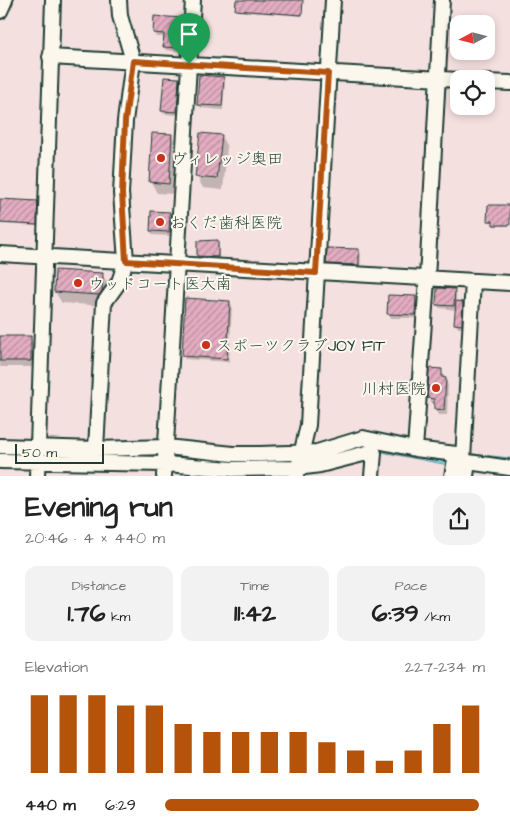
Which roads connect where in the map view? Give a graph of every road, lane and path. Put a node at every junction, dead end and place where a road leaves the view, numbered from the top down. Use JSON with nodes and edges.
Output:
{"nodes":[{"id":1,"x":5,"y":0,"type":"edge"},
{"id":2,"x":52,"y":0,"type":"edge"},
{"id":3,"x":119,"y":0,"type":"edge"},
{"id":4,"x":193,"y":0,"type":"edge"},
{"id":5,"x":333,"y":0,"type":"edge"},
{"id":6,"x":442,"y":0,"type":"edge"},
{"id":7,"x":0,"y":11,"type":"edge"},
{"id":8,"x":50,"y":57,"type":"junction"},
{"id":9,"x":133,"y":61,"type":"junction"},
{"id":10,"x":189,"y":64,"type":"junction"},
{"id":11,"x":328,"y":73,"type":"junction"},
{"id":12,"x":438,"y":79,"type":"junction"},
{"id":13,"x":450,"y":80,"type":"edge"},
{"id":14,"x":495,"y":82,"type":"edge"},
{"id":15,"x":510,"y":83,"type":"edge"},
{"id":16,"x":0,"y":254,"type":"edge"},
{"id":17,"x":44,"y":257,"type":"junction"},
{"id":18,"x":126,"y":261,"type":"junction"},
{"id":19,"x":178,"y":264,"type":"junction"},
{"id":20,"x":316,"y":273,"type":"junction"},
{"id":21,"x":427,"y":279,"type":"junction"},
{"id":22,"x":473,"y":281,"type":"junction"},
{"id":23,"x":510,"y":283,"type":"edge"},
{"id":24,"x":0,"y":446,"type":"edge"},
{"id":25,"x":38,"y":447,"type":"junction"},
{"id":26,"x":166,"y":447,"type":"junction"},
{"id":27,"x":96,"y":449,"type":"junction"},
{"id":28,"x":415,"y":449,"type":"junction"},
{"id":29,"x":302,"y":452,"type":"junction"},
{"id":30,"x":0,"y":461,"type":"edge"},
{"id":31,"x":460,"y":462,"type":"edge"},
{"id":32,"x":510,"y":468,"type":"edge"},
{"id":33,"x":38,"y":469,"type":"edge"},
{"id":34,"x":165,"y":470,"type":"edge"},
{"id":35,"x":297,"y":472,"type":"edge"},
{"id":36,"x":372,"y":476,"type":"edge"}],
"edges":[{"from":1,"to":7,"type":"street"},
{"from":2,"to":8,"type":"street"},
{"from":3,"to":9,"type":"street"},
{"from":4,"to":10,"type":"street"},
{"from":5,"to":11,"type":"street"},
{"from":6,"to":12,"type":"street"},
{"from":8,"to":9,"type":"street"},
{"from":8,"to":17,"type":"street"},
{"from":9,"to":10,"type":"street"},
{"from":9,"to":18,"type":"street"},
{"from":10,"to":11,"type":"street"},
{"from":10,"to":19,"type":"street"},
{"from":11,"to":12,"type":"street"},
{"from":11,"to":20,"type":"street"},
{"from":12,"to":13,"type":"street"},
{"from":12,"to":21,"type":"street"},
{"from":14,"to":15,"type":"street"},
{"from":16,"to":17,"type":"street"},
{"from":17,"to":18,"type":"street"},
{"from":17,"to":25,"type":"street"},
{"from":18,"to":19,"type":"street"},
{"from":18,"to":27,"type":"street"},
{"from":19,"to":20,"type":"street"},
{"from":19,"to":26,"type":"street"},
{"from":20,"to":21,"type":"street"},
{"from":20,"to":29,"type":"street"},
{"from":21,"to":22,"type":"street"},
{"from":21,"to":28,"type":"street"},
{"from":22,"to":23,"type":"street"},
{"from":22,"to":31,"type":"street"},
{"from":24,"to":25,"type":"street"},
{"from":25,"to":27,"type":"street"},
{"from":25,"to":33,"type":"street"},
{"from":26,"to":27,"type":"street"},
{"from":26,"to":29,"type":"street"},
{"from":26,"to":34,"type":"street"},
{"from":28,"to":29,"type":"street"},
{"from":28,"to":31,"type":"street"},
{"from":29,"to":35,"type":"street"},
{"from":30,"to":33,"type":"street"},
{"from":31,"to":32,"type":"street"},
{"from":33,"to":34,"type":"street"},
{"from":34,"to":35,"type":"street"},
{"from":35,"to":36,"type":"street"}]}
